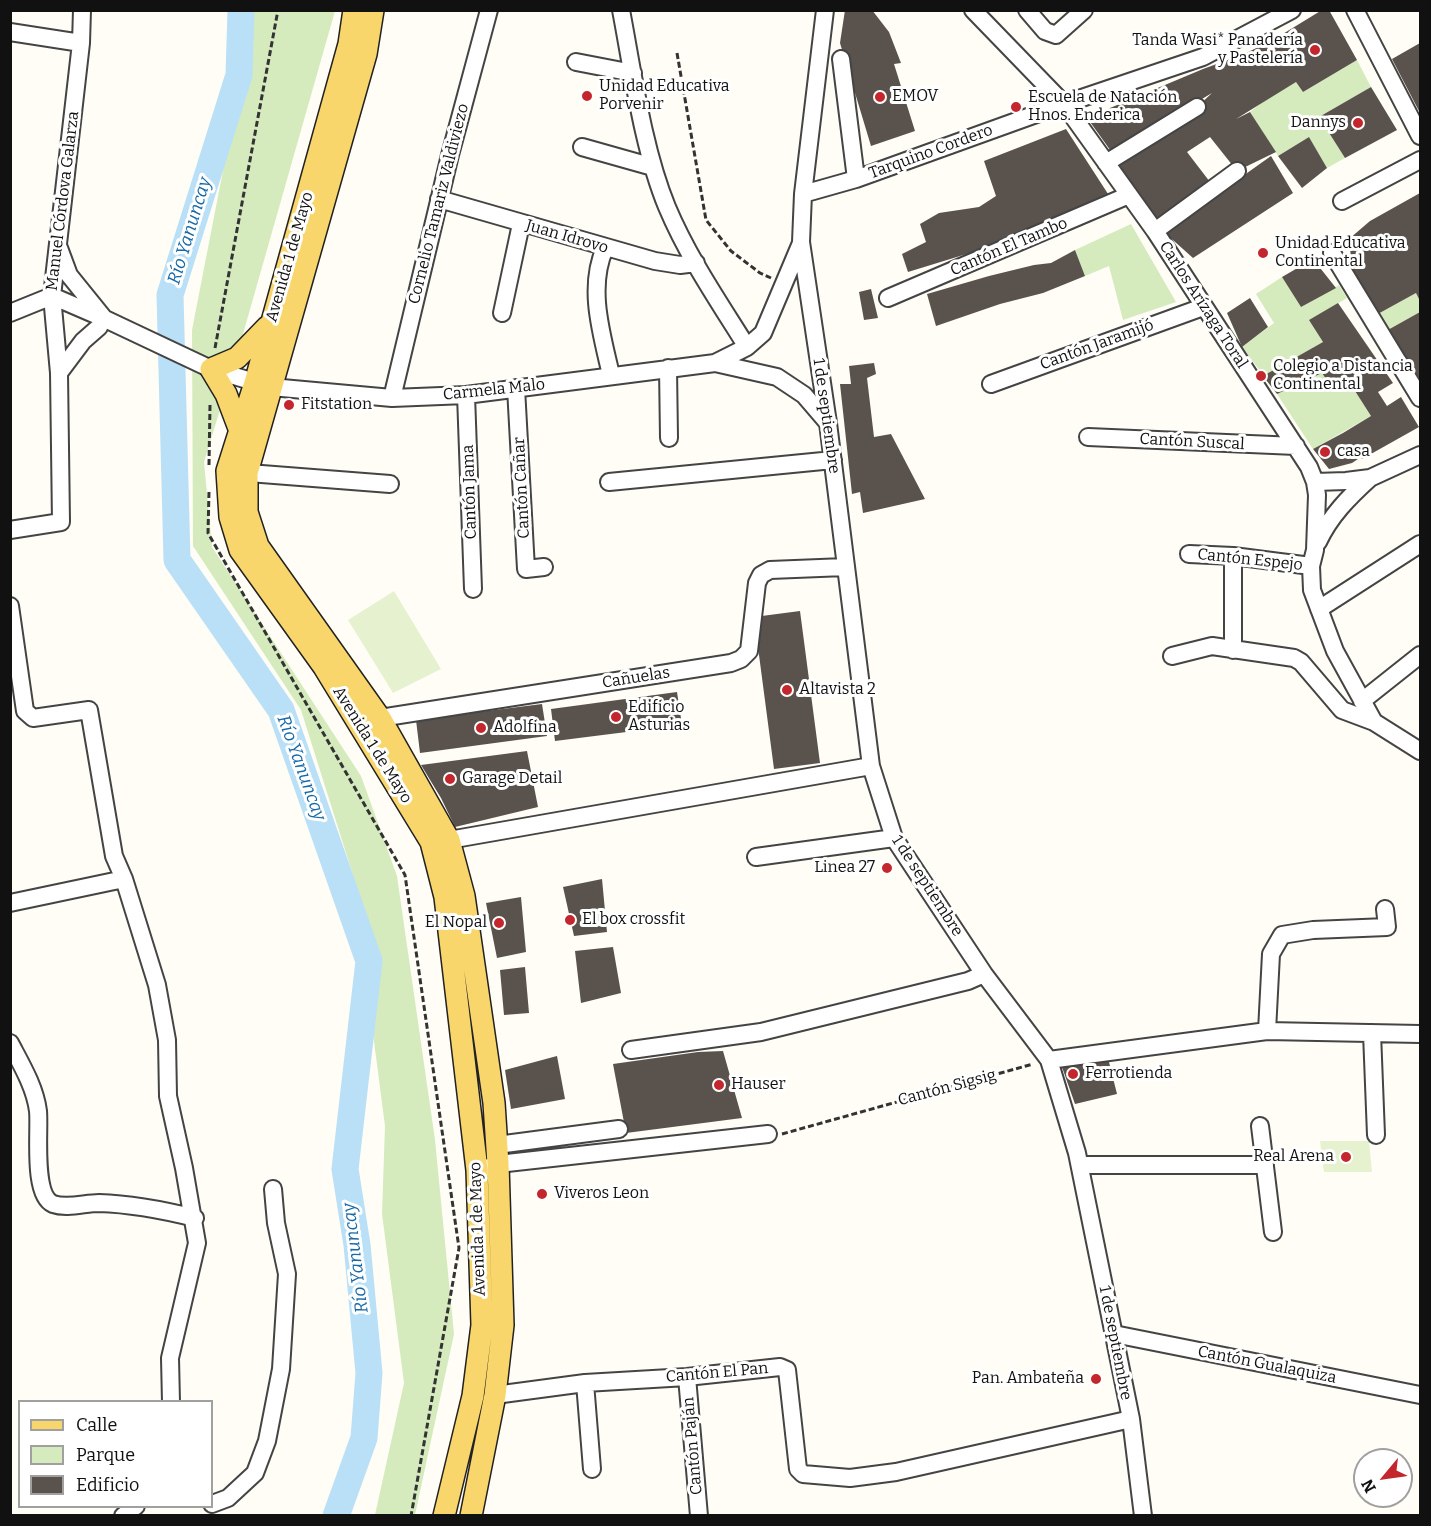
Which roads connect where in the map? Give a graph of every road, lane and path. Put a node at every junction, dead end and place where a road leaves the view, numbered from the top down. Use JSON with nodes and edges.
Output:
{"nodes":[{"id":1,"x":82,"y":10,"type":"edge"},
{"id":2,"x":278,"y":10,"type":"edge"},
{"id":3,"x":354,"y":10,"type":"edge"},
{"id":4,"x":373,"y":10,"type":"edge"},
{"id":5,"x":489,"y":10,"type":"edge"},
{"id":6,"x":621,"y":10,"type":"edge"},
{"id":7,"x":825,"y":10,"type":"edge"},
{"id":8,"x":973,"y":10,"type":"edge"},
{"id":9,"x":1027,"y":10,"type":"edge"},
{"id":10,"x":1084,"y":10,"type":"edge"},
{"id":11,"x":1292,"y":10,"type":"edge"},
{"id":12,"x":1355,"y":10,"type":"edge"},
{"id":13,"x":10,"y":32,"type":"edge"},
{"id":14,"x":81,"y":43,"type":"junction"},
{"id":15,"x":677,"y":53,"type":"dead end"},
{"id":16,"x":841,"y":59,"type":"dead end"},
{"id":17,"x":576,"y":63,"type":"dead end"},
{"id":18,"x":633,"y":73,"type":"junction"},
{"id":19,"x":1064,"y":104,"type":"junction"},
{"id":20,"x":1197,"y":108,"type":"dead end"},
{"id":21,"x":1420,"y":136,"type":"edge"},
{"id":22,"x":582,"y":147,"type":"dead end"},
{"id":23,"x":1420,"y":160,"type":"edge"},
{"id":24,"x":1106,"y":162,"type":"junction"},
{"id":25,"x":653,"y":167,"type":"junction"},
{"id":26,"x":1237,"y":171,"type":"dead end"},
{"id":27,"x":855,"y":179,"type":"junction"},
{"id":28,"x":802,"y":194,"type":"junction"},
{"id":29,"x":1130,"y":195,"type":"junction"},
{"id":30,"x":439,"y":199,"type":"junction"},
{"id":31,"x":1342,"y":201,"type":"dead end"},
{"id":32,"x":521,"y":224,"type":"junction"},
{"id":33,"x":1155,"y":231,"type":"junction"},
{"id":34,"x":801,"y":242,"type":"junction"},
{"id":35,"x":58,"y":244,"type":"junction"},
{"id":36,"x":604,"y":248,"type":"junction"},
{"id":37,"x":1332,"y":253,"type":"dead end"},
{"id":38,"x":696,"y":263,"type":"junction"},
{"id":39,"x":784,"y":284,"type":"junction"},
{"id":40,"x":52,"y":296,"type":"junction"},
{"id":41,"x":888,"y":298,"type":"dead end"},
{"id":42,"x":1203,"y":307,"type":"junction"},
{"id":43,"x":10,"y":313,"type":"edge"},
{"id":44,"x":502,"y":313,"type":"dead end"},
{"id":45,"x":103,"y":318,"type":"junction"},
{"id":46,"x":272,"y":322,"type":"junction"},
{"id":47,"x":747,"y":347,"type":"junction"},
{"id":48,"x":715,"y":363,"type":"junction"},
{"id":49,"x":209,"y":368,"type":"junction"},
{"id":50,"x":668,"y":368,"type":"junction"},
{"id":51,"x":59,"y":373,"type":"junction"},
{"id":52,"x":611,"y":375,"type":"junction"},
{"id":53,"x":991,"y":384,"type":"dead end"},
{"id":54,"x":263,"y":385,"type":"junction"},
{"id":55,"x":516,"y":388,"type":"junction"},
{"id":56,"x":466,"y":395,"type":"junction"},
{"id":57,"x":1420,"y":398,"type":"edge"},
{"id":58,"x":392,"y":399,"type":"junction"},
{"id":59,"x":210,"y":404,"type":"dead end"},
{"id":60,"x":828,"y":423,"type":"junction"},
{"id":61,"x":240,"y":431,"type":"junction"},
{"id":62,"x":1088,"y":437,"type":"dead end"},
{"id":63,"x":669,"y":438,"type":"dead end"},
{"id":64,"x":1296,"y":446,"type":"junction"},
{"id":65,"x":1420,"y":455,"type":"edge"},
{"id":66,"x":833,"y":460,"type":"junction"},
{"id":67,"x":228,"y":473,"type":"junction"},
{"id":68,"x":1370,"y":478,"type":"junction"},
{"id":69,"x":609,"y":482,"type":"dead end"},
{"id":70,"x":1315,"y":482,"type":"junction"},
{"id":71,"x":390,"y":484,"type":"dead end"},
{"id":72,"x":209,"y":486,"type":"dead end"},
{"id":73,"x":10,"y":530,"type":"edge"},
{"id":74,"x":1420,"y":544,"type":"edge"},
{"id":75,"x":1189,"y":554,"type":"dead end"},
{"id":76,"x":1233,"y":556,"type":"junction"},
{"id":77,"x":1313,"y":558,"type":"junction"},
{"id":78,"x":544,"y":567,"type":"dead end"},
{"id":79,"x":845,"y":567,"type":"junction"},
{"id":80,"x":473,"y":589,"type":"dead end"},
{"id":81,"x":10,"y":606,"type":"edge"},
{"id":82,"x":1319,"y":609,"type":"junction"},
{"id":83,"x":1233,"y":650,"type":"junction"},
{"id":84,"x":1172,"y":656,"type":"dead end"},
{"id":85,"x":1420,"y":656,"type":"edge"},
{"id":86,"x":1362,"y":701,"type":"junction"},
{"id":87,"x":370,"y":722,"type":"junction"},
{"id":88,"x":1374,"y":722,"type":"junction"},
{"id":89,"x":1418,"y":746,"type":"edge"},
{"id":90,"x":871,"y":766,"type":"junction"},
{"id":91,"x":894,"y":838,"type":"junction"},
{"id":92,"x":449,"y":840,"type":"junction"},
{"id":93,"x":756,"y":857,"type":"dead end"},
{"id":94,"x":124,"y":879,"type":"junction"},
{"id":95,"x":10,"y":903,"type":"edge"},
{"id":96,"x":1385,"y":909,"type":"dead end"},
{"id":97,"x":984,"y":974,"type":"junction"},
{"id":98,"x":1267,"y":1030,"type":"junction"},
{"id":99,"x":1372,"y":1033,"type":"junction"},
{"id":100,"x":1420,"y":1034,"type":"edge"},
{"id":101,"x":10,"y":1043,"type":"edge"},
{"id":102,"x":631,"y":1050,"type":"dead end"},
{"id":103,"x":1049,"y":1060,"type":"junction"},
{"id":104,"x":1260,"y":1126,"type":"dead end"},
{"id":105,"x":619,"y":1129,"type":"dead end"},
{"id":106,"x":768,"y":1134,"type":"joint"},
{"id":107,"x":1376,"y":1135,"type":"dead end"},
{"id":108,"x":498,"y":1155,"type":"junction"},
{"id":109,"x":1080,"y":1165,"type":"junction"},
{"id":110,"x":1265,"y":1165,"type":"junction"},
{"id":111,"x":477,"y":1170,"type":"junction"},
{"id":112,"x":273,"y":1189,"type":"dead end"},
{"id":113,"x":195,"y":1218,"type":"junction"},
{"id":114,"x":1273,"y":1232,"type":"dead end"},
{"id":115,"x":1114,"y":1334,"type":"junction"},
{"id":116,"x":687,"y":1377,"type":"junction"},
{"id":117,"x":585,"y":1383,"type":"junction"},
{"id":118,"x":495,"y":1395,"type":"junction"},
{"id":119,"x":1420,"y":1395,"type":"edge"},
{"id":120,"x":171,"y":1400,"type":"edge"},
{"id":121,"x":1131,"y":1419,"type":"junction"},
{"id":122,"x":592,"y":1469,"type":"dead end"},
{"id":123,"x":213,"y":1504,"type":"edge"},
{"id":124,"x":411,"y":1515,"type":"edge"},
{"id":125,"x":444,"y":1515,"type":"edge"},
{"id":126,"x":471,"y":1515,"type":"edge"},
{"id":127,"x":699,"y":1515,"type":"edge"},
{"id":128,"x":1143,"y":1515,"type":"edge"}],
"edges":[{"from":1,"to":14,"type":"street","name":"Manuel Córdova Galarza"},
{"from":2,"to":49,"type":"path"},
{"from":3,"to":46,"type":"main road","name":"Avenida 1 de Mayo"},
{"from":4,"to":54,"type":"main road","name":"Avenida 1 de Mayo"},
{"from":5,"to":30,"type":"street","name":"Cornelio Tamariz Valdiviezo"},
{"from":6,"to":18,"type":"street"},
{"from":7,"to":28,"type":"street","name":"1 de septiembre"},
{"from":8,"to":19,"type":"street","name":"Carlos Arízaga Toral"},
{"from":9,"to":10,"type":"street"},
{"from":11,"to":19,"type":"street","name":"Tarquino Cordero"},
{"from":12,"to":21,"type":"street"},
{"from":13,"to":14,"type":"street"},
{"from":14,"to":35,"type":"street","name":"Manuel Córdova Galarza"},
{"from":15,"to":39,"type":"path"},
{"from":16,"to":27,"type":"street"},
{"from":17,"to":18,"type":"street"},
{"from":18,"to":25,"type":"street"},
{"from":19,"to":24,"type":"street","name":"Carlos Arízaga Toral"},
{"from":19,"to":27,"type":"street","name":"Tarquino Cordero"},
{"from":20,"to":24,"type":"street"},
{"from":22,"to":25,"type":"street"},
{"from":23,"to":31,"type":"street"},
{"from":24,"to":29,"type":"street","name":"Carlos Arízaga Toral"},
{"from":25,"to":38,"type":"street"},
{"from":26,"to":33,"type":"street"},
{"from":27,"to":28,"type":"street","name":"Tarquino Cordero"},
{"from":28,"to":34,"type":"street","name":"1 de septiembre"},
{"from":29,"to":33,"type":"street","name":"Carlos Arízaga Toral"},
{"from":29,"to":41,"type":"street","name":"Cantón El Tambo"},
{"from":30,"to":32,"type":"street","name":"Juan Idrovo"},
{"from":30,"to":58,"type":"street","name":"Cornelio Tamariz Valdiviezo"},
{"from":32,"to":36,"type":"street","name":"Juan Idrovo"},
{"from":32,"to":44,"type":"street"},
{"from":33,"to":42,"type":"street","name":"Carlos Arízaga Toral"},
{"from":34,"to":39,"type":"street","name":"Carmela Malo"},
{"from":34,"to":60,"type":"street","name":"1 de septiembre"},
{"from":35,"to":40,"type":"street","name":"Manuel Córdova Galarza"},
{"from":35,"to":45,"type":"street"},
{"from":36,"to":38,"type":"street","name":"Juan Idrovo"},
{"from":36,"to":52,"type":"street"},
{"from":37,"to":57,"type":"street"},
{"from":38,"to":47,"type":"street"},
{"from":39,"to":47,"type":"street","name":"Carmela Malo"},
{"from":40,"to":43,"type":"street"},
{"from":40,"to":45,"type":"street","name":"Carmela Malo"},
{"from":40,"to":51,"type":"street","name":"Manuel Córdova Galarza"},
{"from":42,"to":53,"type":"street","name":"Cantón Jaramijó"},
{"from":42,"to":64,"type":"street","name":"Carlos Arízaga Toral"},
{"from":45,"to":49,"type":"street","name":"Carmela Malo"},
{"from":45,"to":51,"type":"street"},
{"from":46,"to":49,"type":"main road"},
{"from":46,"to":54,"type":"main road","name":"Avenida 1 de Mayo"},
{"from":47,"to":48,"type":"street","name":"Carmela Malo"},
{"from":48,"to":50,"type":"street","name":"Carmela Malo"},
{"from":48,"to":60,"type":"street","name":"Carmela Malo"},
{"from":49,"to":54,"type":"street","name":"Carmela Malo"},
{"from":49,"to":61,"type":"main road"},
{"from":50,"to":52,"type":"street","name":"Carmela Malo"},
{"from":50,"to":63,"type":"street"},
{"from":51,"to":73,"type":"street","name":"Manuel Córdova Galarza"},
{"from":52,"to":55,"type":"street","name":"Carmela Malo"},
{"from":54,"to":58,"type":"street","name":"Carmela Malo"},
{"from":54,"to":61,"type":"main road","name":"Avenida 1 de Mayo"},
{"from":54,"to":67,"type":"main road","name":"Avenida 1 de Mayo"},
{"from":55,"to":56,"type":"street","name":"Carmela Malo"},
{"from":55,"to":78,"type":"street","name":"Cantón Cañar"},
{"from":56,"to":58,"type":"street","name":"Carmela Malo"},
{"from":56,"to":80,"type":"street","name":"Cantón Jama"},
{"from":59,"to":67,"type":"path"},
{"from":60,"to":66,"type":"street","name":"1 de septiembre"},
{"from":61,"to":67,"type":"main road","name":"Avenida 1 de Mayo"},
{"from":62,"to":64,"type":"street","name":"Cantón Suscal"},
{"from":64,"to":70,"type":"street","name":"Carlos Arízaga Toral"},
{"from":65,"to":68,"type":"street"},
{"from":66,"to":69,"type":"street"},
{"from":66,"to":79,"type":"street","name":"1 de septiembre"},
{"from":67,"to":71,"type":"street"},
{"from":67,"to":87,"type":"main road","name":"Avenida 1 de Mayo"},
{"from":68,"to":70,"type":"street"},
{"from":68,"to":77,"type":"street"},
{"from":70,"to":77,"type":"street","name":"Carlos Arízaga Toral"},
{"from":72,"to":124,"type":"path"},
{"from":74,"to":82,"type":"street"},
{"from":75,"to":76,"type":"street","name":"Cantón Espejo"},
{"from":76,"to":77,"type":"street","name":"Cantón Espejo"},
{"from":76,"to":83,"type":"street"},
{"from":77,"to":82,"type":"street","name":"Carlos Arízaga Toral"},
{"from":79,"to":87,"type":"street","name":"Cañuelas"},
{"from":79,"to":90,"type":"street","name":"1 de septiembre"},
{"from":81,"to":94,"type":"street"},
{"from":82,"to":86,"type":"street","name":"Carlos Arízaga Toral"},
{"from":83,"to":84,"type":"street"},
{"from":83,"to":88,"type":"street"},
{"from":85,"to":86,"type":"street"},
{"from":86,"to":88,"type":"street","name":"Carlos Arízaga Toral"},
{"from":87,"to":92,"type":"main road","name":"Avenida 1 de Mayo"},
{"from":87,"to":111,"type":"main road","name":"Avenida 1 de Mayo"},
{"from":88,"to":89,"type":"street","name":"Carlos Arízaga Toral"},
{"from":90,"to":91,"type":"street","name":"1 de septiembre"},
{"from":90,"to":92,"type":"street"},
{"from":91,"to":93,"type":"street"},
{"from":91,"to":97,"type":"street","name":"1 de septiembre"},
{"from":92,"to":108,"type":"main road","name":"Avenida 1 de Mayo"},
{"from":94,"to":95,"type":"street"},
{"from":94,"to":113,"type":"street"},
{"from":96,"to":98,"type":"street"},
{"from":97,"to":102,"type":"street"},
{"from":97,"to":103,"type":"street","name":"1 de septiembre"},
{"from":98,"to":99,"type":"street"},
{"from":98,"to":103,"type":"street"},
{"from":99,"to":100,"type":"street"},
{"from":99,"to":107,"type":"street"},
{"from":101,"to":113,"type":"street"},
{"from":103,"to":106,"type":"path","name":"Cantón Sigsig"},
{"from":103,"to":109,"type":"street","name":"1 de septiembre"},
{"from":104,"to":110,"type":"street"},
{"from":105,"to":108,"type":"street"},
{"from":106,"to":108,"type":"street"},
{"from":108,"to":111,"type":"street"},
{"from":108,"to":118,"type":"main road","name":"Avenida 1 de Mayo"},
{"from":109,"to":110,"type":"street"},
{"from":109,"to":115,"type":"street","name":"1 de septiembre"},
{"from":110,"to":114,"type":"street"},
{"from":111,"to":125,"type":"main road","name":"Avenida 1 de Mayo"},
{"from":112,"to":123,"type":"street"},
{"from":113,"to":120,"type":"street"},
{"from":115,"to":119,"type":"street","name":"Cantón Gualaquiza"},
{"from":115,"to":121,"type":"street","name":"1 de septiembre"},
{"from":116,"to":117,"type":"street","name":"Cantón El Pan"},
{"from":116,"to":121,"type":"street","name":"Cantón El Pan"},
{"from":116,"to":127,"type":"street","name":"Cantón Paján"},
{"from":117,"to":118,"type":"street","name":"Cantón El Pan"},
{"from":117,"to":122,"type":"street"},
{"from":118,"to":126,"type":"main road","name":"Avenida 1 de Mayo"},
{"from":121,"to":128,"type":"street","name":"1 de septiembre"}]}
